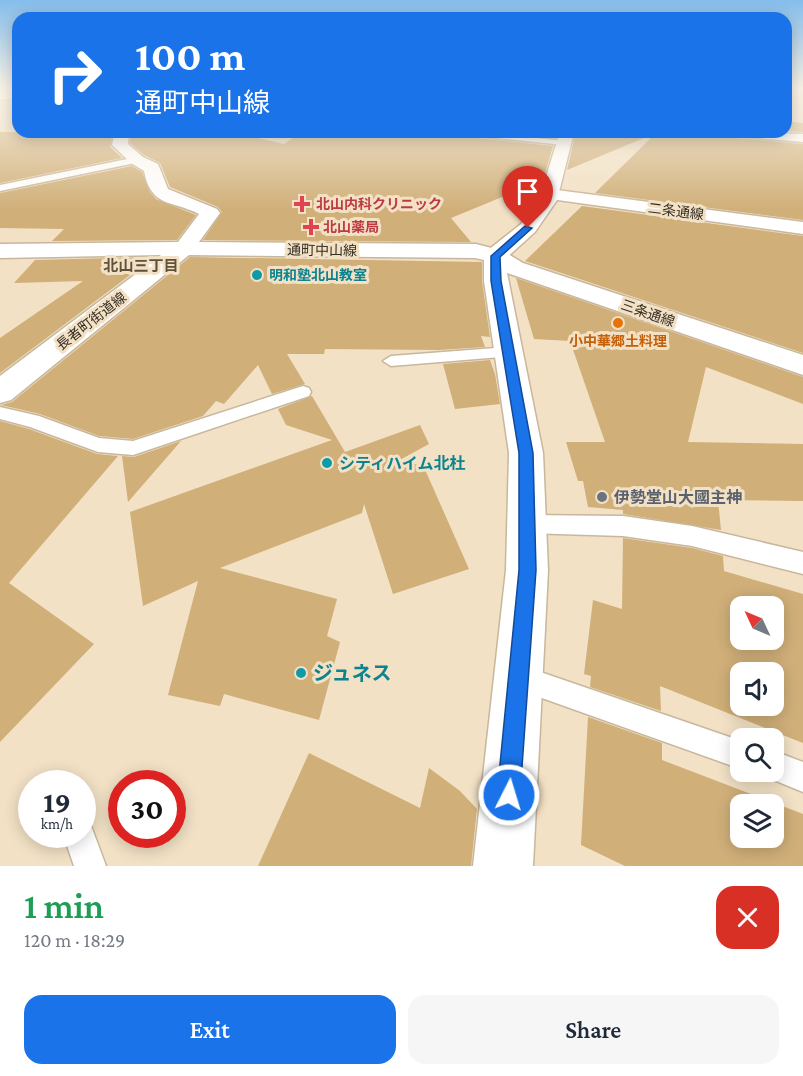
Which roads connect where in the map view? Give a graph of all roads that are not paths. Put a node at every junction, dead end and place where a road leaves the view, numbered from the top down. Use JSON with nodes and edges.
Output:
{"nodes":[{"id":1,"x":121,"y":138,"type":"edge"},
{"id":2,"x":566,"y":138,"type":"edge"},
{"id":3,"x":137,"y":160,"type":"junction"},
{"id":4,"x":0,"y":188,"type":"edge"},
{"id":5,"x":549,"y":194,"type":"junction"},
{"id":6,"x":803,"y":228,"type":"edge"},
{"id":7,"x":184,"y":248,"type":"junction"},
{"id":8,"x":0,"y":251,"type":"edge"},
{"id":9,"x":495,"y":256,"type":"junction"},
{"id":10,"x":508,"y":352,"type":"junction"},
{"id":11,"x":391,"y":361,"type":"dead end"},
{"id":12,"x":803,"y":365,"type":"edge"},
{"id":13,"x":0,"y":392,"type":"edge"},
{"id":14,"x":303,"y":392,"type":"dead end"},
{"id":15,"x":0,"y":413,"type":"edge"},
{"id":16,"x":526,"y":524,"type":"junction"},
{"id":17,"x":803,"y":563,"type":"edge"},
{"id":18,"x":518,"y":677,"type":"junction"},
{"id":19,"x":730,"y":751,"type":"edge"},
{"id":20,"x":784,"y":770,"type":"edge"},
{"id":21,"x":803,"y":777,"type":"edge"},
{"id":22,"x":84,"y":848,"type":"edge"},
{"id":23,"x":90,"y":866,"type":"edge"},
{"id":24,"x":503,"y":866,"type":"edge"}],
"edges":[{"from":1,"to":3,"type":"street","name":"長者町街道線"},
{"from":2,"to":5,"type":"street"},
{"from":3,"to":4,"type":"lane"},
{"from":3,"to":7,"type":"street","name":"長者町街道線"},
{"from":5,"to":6,"type":"street","name":"二条通線"},
{"from":5,"to":9,"type":"street"},
{"from":7,"to":8,"type":"street","name":"通町中山線"},
{"from":7,"to":9,"type":"street","name":"通町中山線"},
{"from":7,"to":13,"type":"street","name":"長者町街道線"},
{"from":9,"to":10,"type":"street"},
{"from":9,"to":12,"type":"street","name":"三条通線"},
{"from":10,"to":11,"type":"lane"},
{"from":10,"to":16,"type":"street"},
{"from":14,"to":15,"type":"lane"},
{"from":16,"to":17,"type":"lane"},
{"from":16,"to":18,"type":"street"},
{"from":18,"to":19,"type":"lane"},
{"from":18,"to":24,"type":"street"},
{"from":20,"to":21,"type":"lane"},
{"from":22,"to":23,"type":"lane"}]}
